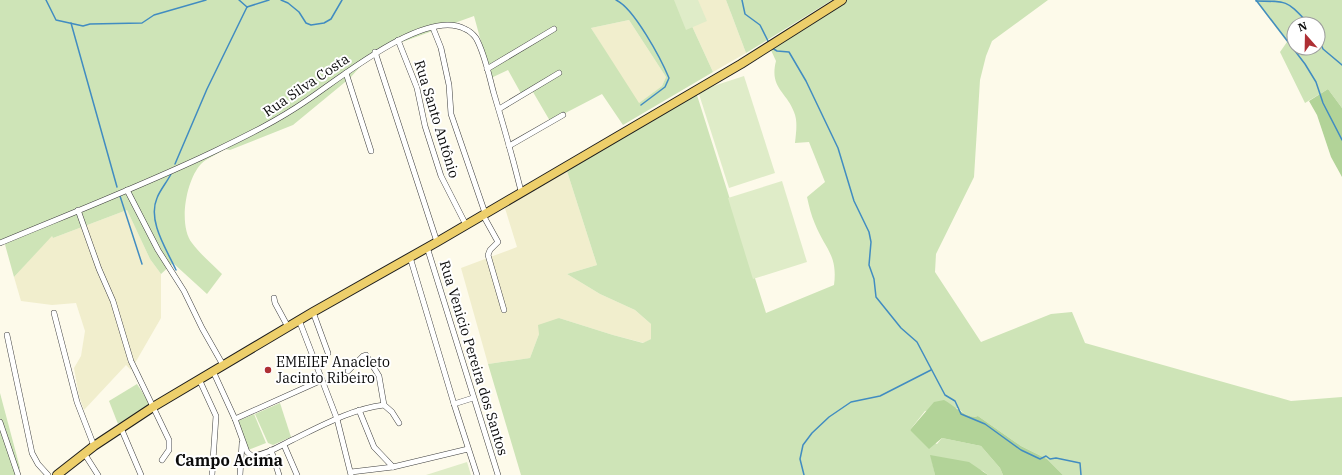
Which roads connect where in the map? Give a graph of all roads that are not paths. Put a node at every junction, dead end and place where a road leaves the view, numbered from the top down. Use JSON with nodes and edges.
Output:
{"nodes":[{"id":1,"x":842,"y":0,"type":"edge"},
{"id":2,"x":433,"y":28,"type":"junction"},
{"id":3,"x":554,"y":29,"type":"dead end"},
{"id":4,"x":398,"y":40,"type":"junction"},
{"id":5,"x":375,"y":52,"type":"junction"},
{"id":6,"x":487,"y":69,"type":"junction"},
{"id":7,"x":346,"y":73,"type":"junction"},
{"id":8,"x":559,"y":73,"type":"dead end"},
{"id":9,"x":499,"y":109,"type":"junction"},
{"id":10,"x":563,"y":115,"type":"dead end"},
{"id":11,"x":509,"y":146,"type":"junction"},
{"id":12,"x":371,"y":151,"type":"dead end"},
{"id":13,"x":127,"y":190,"type":"junction"},
{"id":14,"x":522,"y":192,"type":"junction"},
{"id":15,"x":78,"y":210,"type":"junction"},
{"id":16,"x":484,"y":214,"type":"junction"},
{"id":17,"x":466,"y":224,"type":"junction"},
{"id":18,"x":437,"y":242,"type":"junction"},
{"id":19,"x":0,"y":243,"type":"edge"},
{"id":20,"x":427,"y":247,"type":"junction"},
{"id":21,"x":410,"y":257,"type":"junction"},
{"id":22,"x":274,"y":298,"type":"dead end"},
{"id":23,"x":504,"y":310,"type":"dead end"},
{"id":24,"x":313,"y":312,"type":"junction"},
{"id":25,"x":54,"y":313,"type":"dead end"},
{"id":26,"x":299,"y":320,"type":"junction"},
{"id":27,"x":288,"y":327,"type":"junction"},
{"id":28,"x":7,"y":335,"type":"dead end"},
{"id":29,"x":328,"y":353,"type":"dead end"},
{"id":30,"x":223,"y":365,"type":"junction"},
{"id":31,"x":213,"y":371,"type":"junction"},
{"id":32,"x":348,"y":371,"type":"dead end"},
{"id":33,"x":199,"y":379,"type":"junction"},
{"id":34,"x":322,"y":380,"type":"junction"},
{"id":35,"x":473,"y":398,"type":"junction"},
{"id":36,"x":454,"y":404,"type":"junction"},
{"id":37,"x":384,"y":405,"type":"junction"},
{"id":38,"x":153,"y":407,"type":"junction"},
{"id":39,"x":359,"y":410,"type":"junction"},
{"id":40,"x":235,"y":419,"type":"junction"},
{"id":41,"x":337,"y":419,"type":"junction"},
{"id":42,"x":0,"y":422,"type":"edge"},
{"id":43,"x":399,"y":423,"type":"dead end"},
{"id":44,"x":121,"y":428,"type":"junction"},
{"id":45,"x":242,"y":440,"type":"junction"},
{"id":46,"x":284,"y":445,"type":"junction"},
{"id":47,"x":94,"y":446,"type":"junction"},
{"id":48,"x":468,"y":449,"type":"junction"},
{"id":49,"x":271,"y":450,"type":"junction"},
{"id":50,"x":84,"y":453,"type":"junction"},
{"id":51,"x":162,"y":460,"type":"dead end"},
{"id":52,"x":393,"y":467,"type":"junction"},
{"id":53,"x":351,"y":473,"type":"edge"},
{"id":54,"x":18,"y":475,"type":"edge"},
{"id":55,"x":48,"y":475,"type":"edge"},
{"id":56,"x":57,"y":475,"type":"edge"},
{"id":57,"x":98,"y":475,"type":"edge"},
{"id":58,"x":141,"y":475,"type":"edge"},
{"id":59,"x":212,"y":475,"type":"edge"},
{"id":60,"x":240,"y":475,"type":"edge"},
{"id":61,"x":279,"y":475,"type":"edge"},
{"id":62,"x":297,"y":475,"type":"edge"},
{"id":63,"x":478,"y":475,"type":"edge"},
{"id":64,"x":498,"y":475,"type":"edge"}],
"edges":[{"from":1,"to":14,"type":"main road"},
{"from":2,"to":4,"type":"street","name":"Rua Silva Costa"},
{"from":2,"to":6,"type":"street","name":"Rua Silva Costa"},
{"from":2,"to":16,"type":"street"},
{"from":3,"to":6,"type":"street"},
{"from":4,"to":5,"type":"street","name":"Rua Silva Costa"},
{"from":4,"to":17,"type":"street","name":"Rua Santo Antônio"},
{"from":5,"to":7,"type":"street","name":"Rua Silva Costa"},
{"from":5,"to":18,"type":"street"},
{"from":6,"to":9,"type":"street","name":"Rua Silva Costa"},
{"from":7,"to":12,"type":"street"},
{"from":7,"to":13,"type":"street","name":"Rua Silva Costa"},
{"from":8,"to":9,"type":"street"},
{"from":9,"to":11,"type":"street","name":"Rua Silva Costa"},
{"from":10,"to":11,"type":"street"},
{"from":11,"to":14,"type":"street","name":"Rua Silva Costa"},
{"from":13,"to":15,"type":"street","name":"Rua Silva Costa"},
{"from":13,"to":30,"type":"street"},
{"from":14,"to":16,"type":"main road"},
{"from":15,"to":19,"type":"street","name":"Rua Silva Costa"},
{"from":15,"to":38,"type":"street"},
{"from":16,"to":17,"type":"main road"},
{"from":16,"to":23,"type":"street"},
{"from":17,"to":18,"type":"main road"},
{"from":18,"to":20,"type":"main road"},
{"from":20,"to":21,"type":"main road"},
{"from":20,"to":35,"type":"street","name":"Rua Venicio Pereira dos Santos"},
{"from":21,"to":24,"type":"main road"},
{"from":21,"to":36,"type":"street"},
{"from":22,"to":27,"type":"street"},
{"from":24,"to":26,"type":"main road"},
{"from":24,"to":29,"type":"street"},
{"from":25,"to":47,"type":"street"},
{"from":26,"to":27,"type":"main road"},
{"from":26,"to":34,"type":"street"},
{"from":27,"to":30,"type":"main road"},
{"from":28,"to":55,"type":"street"},
{"from":30,"to":31,"type":"main road"},
{"from":31,"to":33,"type":"main road"},
{"from":31,"to":40,"type":"street"},
{"from":32,"to":37,"type":"street"},
{"from":33,"to":38,"type":"main road"},
{"from":33,"to":59,"type":"street"},
{"from":34,"to":40,"type":"street"},
{"from":34,"to":41,"type":"street"},
{"from":35,"to":36,"type":"street"},
{"from":35,"to":64,"type":"street","name":"Rua Venicio Pereira dos Santos"},
{"from":36,"to":48,"type":"street"},
{"from":37,"to":39,"type":"street"},
{"from":37,"to":43,"type":"street"},
{"from":38,"to":44,"type":"main road"},
{"from":38,"to":51,"type":"street"},
{"from":39,"to":41,"type":"street"},
{"from":39,"to":52,"type":"street"},
{"from":40,"to":45,"type":"street"},
{"from":41,"to":46,"type":"street"},
{"from":41,"to":53,"type":"street"},
{"from":42,"to":54,"type":"street"},
{"from":44,"to":47,"type":"main road"},
{"from":44,"to":58,"type":"street"},
{"from":45,"to":49,"type":"street"},
{"from":45,"to":60,"type":"street"},
{"from":46,"to":49,"type":"street"},
{"from":46,"to":62,"type":"street"},
{"from":47,"to":50,"type":"main road"},
{"from":48,"to":52,"type":"street"},
{"from":48,"to":63,"type":"street"},
{"from":49,"to":61,"type":"street"},
{"from":50,"to":56,"type":"main road"},
{"from":50,"to":57,"type":"street"},
{"from":52,"to":53,"type":"street"}]}
